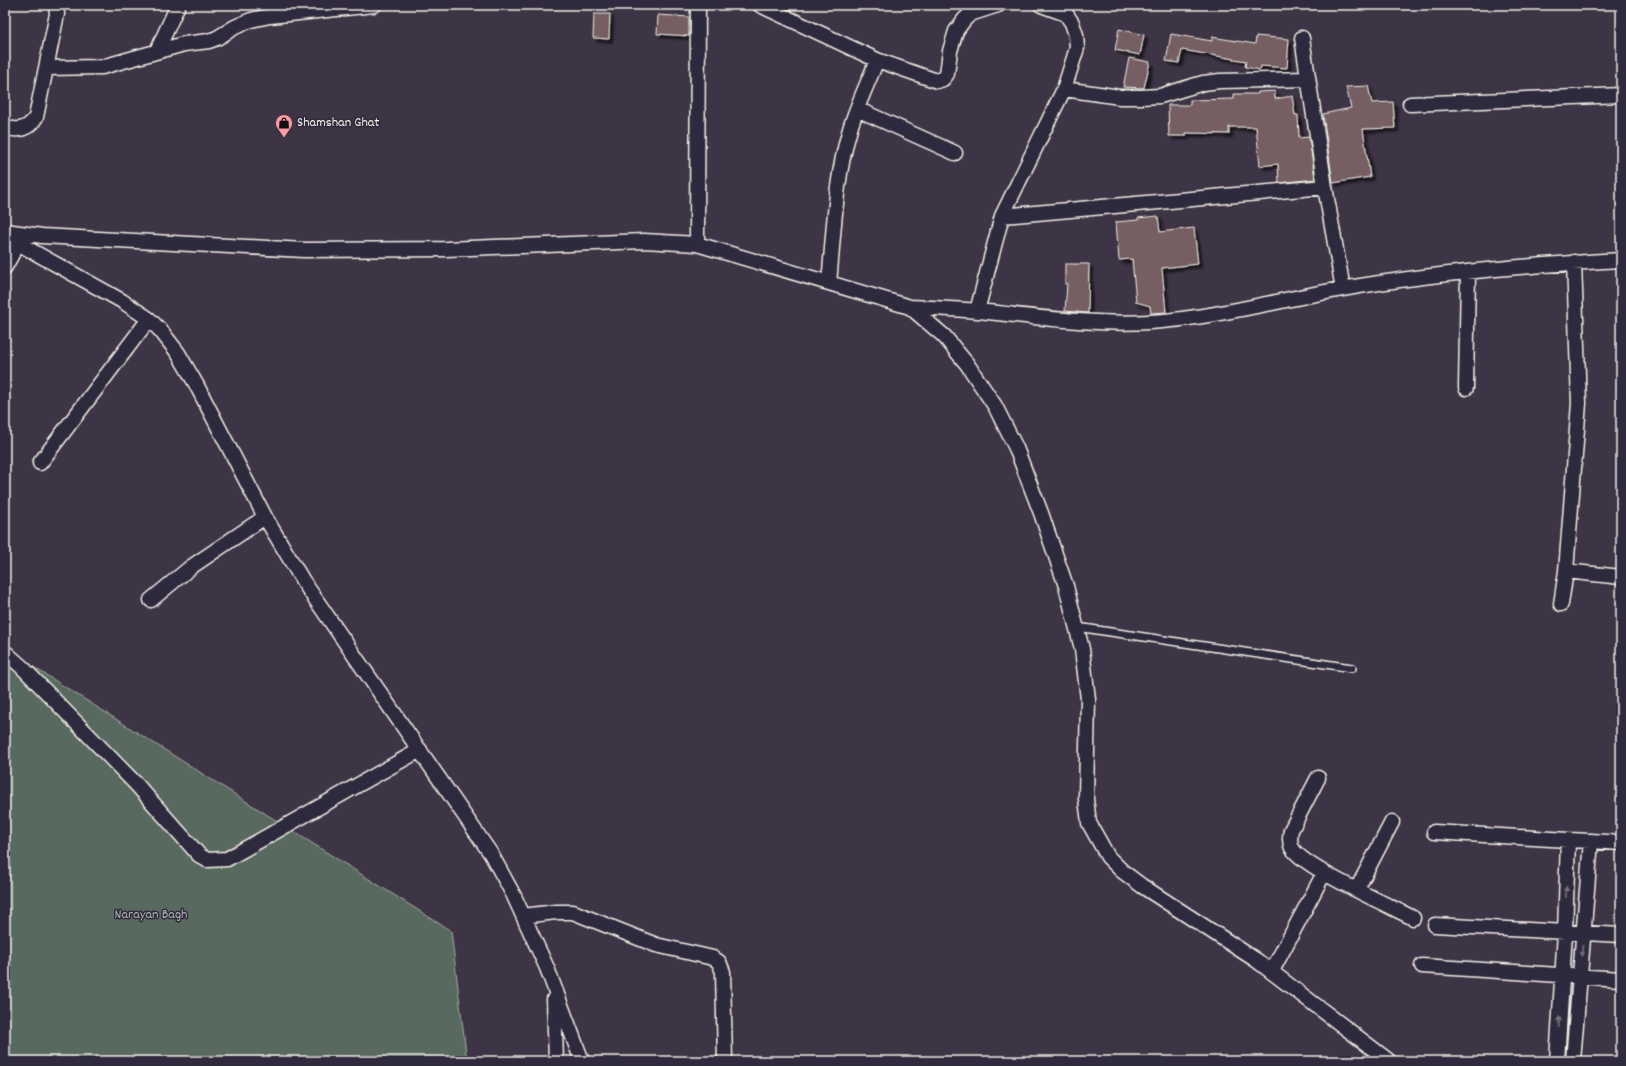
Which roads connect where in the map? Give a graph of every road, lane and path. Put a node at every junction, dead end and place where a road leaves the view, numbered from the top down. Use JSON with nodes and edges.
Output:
{"nodes":[{"id":1,"x":56,"y":5,"type":"edge"},
{"id":2,"x":178,"y":5,"type":"edge"},
{"id":3,"x":374,"y":5,"type":"edge"},
{"id":4,"x":698,"y":5,"type":"edge"},
{"id":5,"x":760,"y":5,"type":"edge"},
{"id":6,"x":998,"y":5,"type":"edge"},
{"id":7,"x":1041,"y":5,"type":"edge"},
{"id":8,"x":1065,"y":10,"type":"edge"},
{"id":9,"x":1302,"y":38,"type":"dead end"},
{"id":10,"x":157,"y":51,"type":"junction"},
{"id":11,"x":877,"y":60,"type":"junction"},
{"id":12,"x":46,"y":68,"type":"junction"},
{"id":13,"x":1308,"y":79,"type":"junction"},
{"id":14,"x":1064,"y":89,"type":"junction"},
{"id":15,"x":1621,"y":95,"type":"edge"},
{"id":16,"x":1410,"y":104,"type":"dead end"},
{"id":17,"x":857,"y":108,"type":"junction"},
{"id":18,"x":5,"y":127,"type":"edge"},
{"id":19,"x":955,"y":152,"type":"dead end"},
{"id":20,"x":1325,"y":187,"type":"junction"},
{"id":21,"x":1002,"y":216,"type":"junction"},
{"id":22,"x":5,"y":231,"type":"edge"},
{"id":23,"x":5,"y":236,"type":"edge"},
{"id":24,"x":18,"y":243,"type":"junction"},
{"id":25,"x":697,"y":244,"type":"junction"},
{"id":26,"x":1621,"y":260,"type":"edge"},
{"id":27,"x":1574,"y":262,"type":"junction"},
{"id":28,"x":5,"y":267,"type":"edge"},
{"id":29,"x":1468,"y":272,"type":"junction"},
{"id":30,"x":829,"y":283,"type":"junction"},
{"id":31,"x":1343,"y":289,"type":"junction"},
{"id":32,"x":910,"y":307,"type":"junction"},
{"id":33,"x":977,"y":311,"type":"junction"},
{"id":34,"x":149,"y":320,"type":"junction"},
{"id":35,"x":1466,"y":388,"type":"dead end"},
{"id":36,"x":40,"y":462,"type":"dead end"},
{"id":37,"x":265,"y":517,"type":"junction"},
{"id":38,"x":1566,"y":571,"type":"junction"},
{"id":39,"x":1621,"y":577,"type":"edge"},
{"id":40,"x":151,"y":600,"type":"dead end"},
{"id":41,"x":1561,"y":604,"type":"dead end"},
{"id":42,"x":1077,"y":627,"type":"junction"},
{"id":43,"x":5,"y":652,"type":"edge"},
{"id":44,"x":1352,"y":668,"type":"dead end"},
{"id":45,"x":420,"y":750,"type":"junction"},
{"id":46,"x":1318,"y":778,"type":"dead end"},
{"id":47,"x":1392,"y":822,"type":"dead end"},
{"id":48,"x":1434,"y":832,"type":"dead end"},
{"id":49,"x":1568,"y":840,"type":"junction"},
{"id":50,"x":1592,"y":841,"type":"junction"},
{"id":51,"x":1621,"y":843,"type":"edge"},
{"id":52,"x":1324,"y":873,"type":"junction"},
{"id":53,"x":1357,"y":889,"type":"junction"},
{"id":54,"x":523,"y":916,"type":"junction"},
{"id":55,"x":1412,"y":918,"type":"dead end"},
{"id":56,"x":1435,"y":925,"type":"dead end"},
{"id":57,"x":1565,"y":932,"type":"junction"},
{"id":58,"x":1584,"y":934,"type":"junction"},
{"id":59,"x":1621,"y":935,"type":"edge"},
{"id":60,"x":1422,"y":966,"type":"dead end"},
{"id":61,"x":1272,"y":971,"type":"junction"},
{"id":62,"x":1562,"y":975,"type":"junction"},
{"id":63,"x":1580,"y":976,"type":"junction"},
{"id":64,"x":1621,"y":979,"type":"edge"},
{"id":65,"x":554,"y":986,"type":"junction"},
{"id":66,"x":556,"y":1061,"type":"edge"},
{"id":67,"x":582,"y":1061,"type":"edge"},
{"id":68,"x":725,"y":1061,"type":"edge"},
{"id":69,"x":1389,"y":1061,"type":"edge"},
{"id":70,"x":1557,"y":1061,"type":"edge"},
{"id":71,"x":1573,"y":1061,"type":"edge"}],
"edges":[{"from":1,"to":12,"type":"street"},
{"from":2,"to":10,"type":"street"},
{"from":3,"to":10,"type":"street"},
{"from":4,"to":25,"type":"street"},
{"from":5,"to":11,"type":"street"},
{"from":6,"to":11,"type":"street"},
{"from":7,"to":8,"type":"street"},
{"from":8,"to":14,"type":"street"},
{"from":9,"to":13,"type":"street"},
{"from":10,"to":12,"type":"street"},
{"from":11,"to":17,"type":"street"},
{"from":12,"to":18,"type":"street"},
{"from":13,"to":14,"type":"street"},
{"from":13,"to":20,"type":"street"},
{"from":14,"to":21,"type":"street"},
{"from":15,"to":16,"type":"street"},
{"from":17,"to":19,"type":"street"},
{"from":17,"to":30,"type":"street"},
{"from":20,"to":21,"type":"street"},
{"from":20,"to":31,"type":"street"},
{"from":21,"to":33,"type":"street"},
{"from":22,"to":25,"type":"street"},
{"from":23,"to":24,"type":"street"},
{"from":24,"to":28,"type":"street"},
{"from":24,"to":34,"type":"street"},
{"from":25,"to":30,"type":"street"},
{"from":26,"to":27,"type":"street"},
{"from":27,"to":29,"type":"street"},
{"from":27,"to":38,"type":"street"},
{"from":29,"to":31,"type":"street"},
{"from":29,"to":35,"type":"street"},
{"from":30,"to":32,"type":"street"},
{"from":31,"to":33,"type":"street"},
{"from":32,"to":33,"type":"street"},
{"from":32,"to":42,"type":"street"},
{"from":34,"to":36,"type":"street"},
{"from":34,"to":37,"type":"street"},
{"from":37,"to":40,"type":"street"},
{"from":37,"to":45,"type":"street"},
{"from":38,"to":39,"type":"street"},
{"from":38,"to":41,"type":"street"},
{"from":42,"to":44,"type":"lane"},
{"from":42,"to":61,"type":"street"},
{"from":43,"to":45,"type":"street"},
{"from":45,"to":54,"type":"street"},
{"from":46,"to":52,"type":"street"},
{"from":47,"to":53,"type":"street"},
{"from":48,"to":49,"type":"street"},
{"from":49,"to":50,"type":"street"},
{"from":57,"to":49,"type":"street","one_way":true},
{"from":50,"to":51,"type":"street"},
{"from":50,"to":58,"type":"street"},
{"from":52,"to":53,"type":"street"},
{"from":52,"to":61,"type":"street"},
{"from":53,"to":55,"type":"street"},
{"from":54,"to":65,"type":"street"},
{"from":54,"to":68,"type":"street"},
{"from":56,"to":57,"type":"street"},
{"from":57,"to":58,"type":"street"},
{"from":57,"to":62,"type":"street"},
{"from":58,"to":59,"type":"street"},
{"from":58,"to":63,"type":"street","one_way":true},
{"from":60,"to":62,"type":"street"},
{"from":61,"to":69,"type":"street"},
{"from":62,"to":63,"type":"street"},
{"from":70,"to":62,"type":"street","one_way":true},
{"from":63,"to":64,"type":"street"},
{"from":63,"to":71,"type":"street"},
{"from":65,"to":66,"type":"street"},
{"from":65,"to":67,"type":"street"}]}
